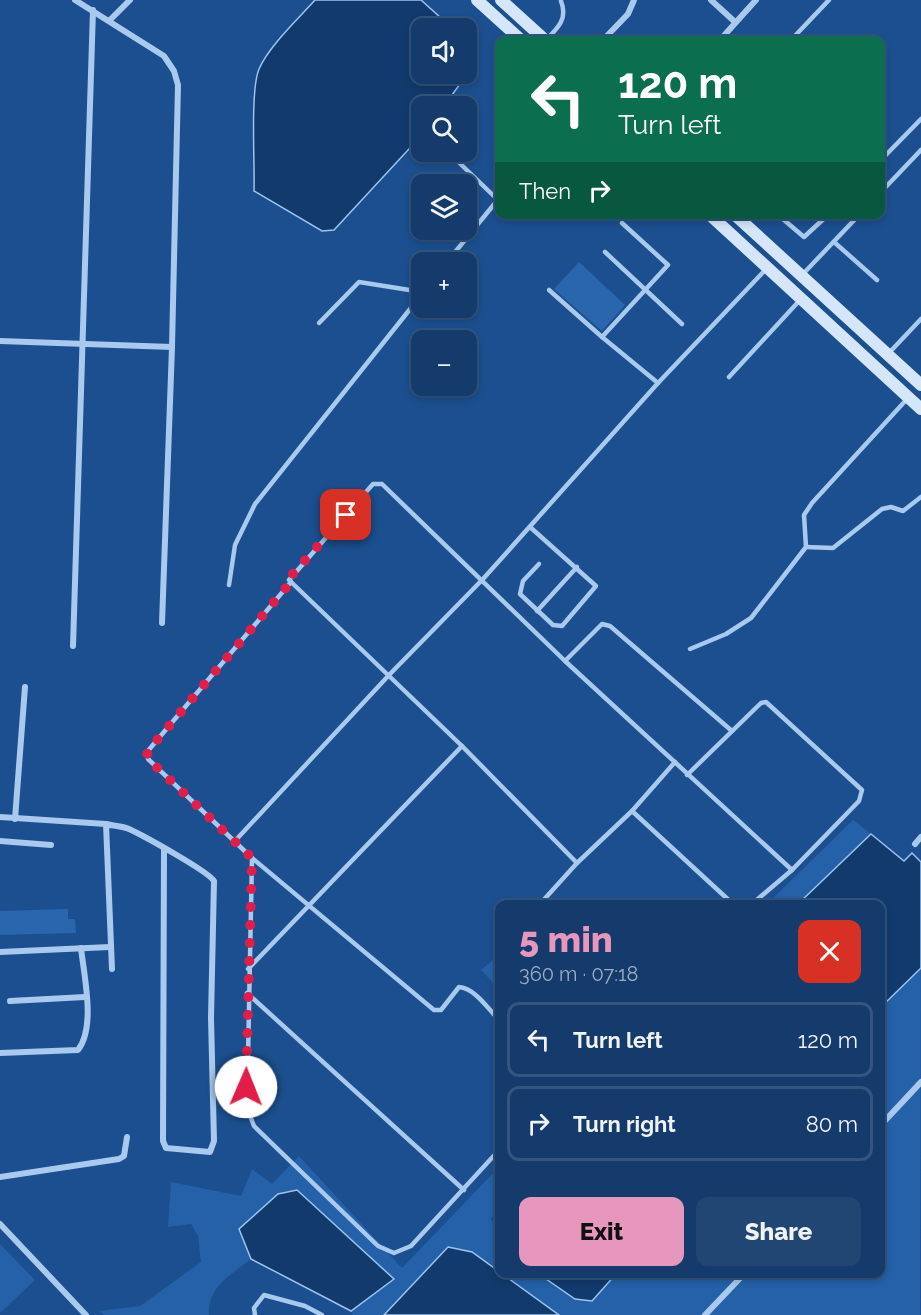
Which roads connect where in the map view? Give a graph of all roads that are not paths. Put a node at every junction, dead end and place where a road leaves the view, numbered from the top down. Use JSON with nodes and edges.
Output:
{"nodes":[{"id":1,"x":75,"y":0,"type":"edge"},
{"id":2,"x":130,"y":0,"type":"edge"},
{"id":3,"x":477,"y":0,"type":"edge"},
{"id":4,"x":501,"y":0,"type":"edge"},
{"id":5,"x":634,"y":0,"type":"edge"},
{"id":6,"x":711,"y":0,"type":"edge"},
{"id":7,"x":756,"y":0,"type":"edge"},
{"id":8,"x":829,"y":0,"type":"edge"},
{"id":9,"x":561,"y":1,"type":"edge"},
{"id":10,"x":93,"y":10,"type":"junction"},
{"id":11,"x":110,"y":20,"type":"junction"},
{"id":12,"x":735,"y":22,"type":"junction"},
{"id":13,"x":517,"y":36,"type":"edge"},
{"id":14,"x":542,"y":36,"type":"edge"},
{"id":15,"x":550,"y":36,"type":"edge"},
{"id":16,"x":607,"y":36,"type":"edge"},
{"id":17,"x":723,"y":36,"type":"edge"},
{"id":18,"x":795,"y":36,"type":"edge"},
{"id":19,"x":921,"y":119,"type":"edge"},
{"id":20,"x":921,"y":150,"type":"edge"},
{"id":21,"x":885,"y":156,"type":"edge"},
{"id":22,"x":459,"y":162,"type":"edge"},
{"id":23,"x":885,"y":188,"type":"edge"},
{"id":24,"x":495,"y":195,"type":"edge"},
{"id":25,"x":495,"y":202,"type":"edge"},
{"id":26,"x":714,"y":219,"type":"edge"},
{"id":27,"x":739,"y":219,"type":"edge"},
{"id":28,"x":783,"y":219,"type":"edge"},
{"id":29,"x":824,"y":219,"type":"edge"},
{"id":30,"x":855,"y":219,"type":"edge"},
{"id":31,"x":622,"y":223,"type":"dead end"},
{"id":32,"x":834,"y":242,"type":"junction"},
{"id":33,"x":455,"y":252,"type":"edge"},
{"id":34,"x":605,"y":252,"type":"dead end"},
{"id":35,"x":767,"y":268,"type":"junction"},
{"id":36,"x":801,"y":277,"type":"junction"},
{"id":37,"x":877,"y":280,"type":"dead end"},
{"id":38,"x":549,"y":290,"type":"dead end"},
{"id":39,"x":411,"y":291,"type":"edge"},
{"id":40,"x":647,"y":291,"type":"junction"},
{"id":41,"x":800,"y":300,"type":"junction"},
{"id":42,"x":411,"y":307,"type":"edge"},
{"id":43,"x":921,"y":319,"type":"edge"},
{"id":44,"x":319,"y":323,"type":"dead end"},
{"id":45,"x":682,"y":324,"type":"dead end"},
{"id":46,"x":602,"y":337,"type":"junction"},
{"id":47,"x":0,"y":342,"type":"edge"},
{"id":48,"x":84,"y":343,"type":"junction"},
{"id":49,"x":172,"y":347,"type":"junction"},
{"id":50,"x":888,"y":354,"type":"junction"},
{"id":51,"x":729,"y":377,"type":"dead end"},
{"id":52,"x":658,"y":383,"type":"junction"},
{"id":53,"x":921,"y":386,"type":"edge"},
{"id":54,"x":908,"y":397,"type":"junction"},
{"id":55,"x":921,"y":410,"type":"edge"},
{"id":56,"x":921,"y":497,"type":"edge"},
{"id":57,"x":530,"y":527,"type":"junction"},
{"id":58,"x":806,"y":547,"type":"junction"},
{"id":59,"x":539,"y":564,"type":"dead end"},
{"id":60,"x":577,"y":567,"type":"junction"},
{"id":61,"x":483,"y":579,"type":"junction"},
{"id":62,"x":291,"y":582,"type":"junction"},
{"id":63,"x":229,"y":585,"type":"dead end"},
{"id":64,"x":537,"y":611,"type":"junction"},
{"id":65,"x":162,"y":623,"type":"dead end"},
{"id":66,"x":73,"y":646,"type":"dead end"},
{"id":67,"x":690,"y":649,"type":"dead end"},
{"id":68,"x":564,"y":661,"type":"junction"},
{"id":69,"x":390,"y":674,"type":"junction"},
{"id":70,"x":25,"y":687,"type":"dead end"},
{"id":71,"x":732,"y":731,"type":"junction"},
{"id":72,"x":462,"y":746,"type":"junction"},
{"id":73,"x":675,"y":762,"type":"junction"},
{"id":74,"x":687,"y":775,"type":"junction"},
{"id":75,"x":632,"y":811,"type":"junction"},
{"id":76,"x":0,"y":817,"type":"edge"},
{"id":77,"x":15,"y":819,"type":"junction"},
{"id":78,"x":106,"y":824,"type":"junction"},
{"id":79,"x":921,"y":837,"type":"edge"},
{"id":80,"x":0,"y":841,"type":"edge"},
{"id":81,"x":234,"y":842,"type":"junction"},
{"id":82,"x":915,"y":844,"type":"dead end"},
{"id":83,"x":51,"y":845,"type":"dead end"},
{"id":84,"x":164,"y":849,"type":"junction"},
{"id":85,"x":252,"y":858,"type":"junction"},
{"id":86,"x":577,"y":863,"type":"junction"},
{"id":87,"x":792,"y":870,"type":"junction"},
{"id":88,"x":544,"y":900,"type":"edge"},
{"id":89,"x":730,"y":900,"type":"edge"},
{"id":90,"x":757,"y":900,"type":"edge"},
{"id":91,"x":309,"y":906,"type":"junction"},
{"id":92,"x":110,"y":947,"type":"junction"},
{"id":93,"x":81,"y":948,"type":"junction"},
{"id":94,"x":0,"y":952,"type":"edge"},
{"id":95,"x":112,"y":969,"type":"dead end"},
{"id":96,"x":248,"y":969,"type":"junction"},
{"id":97,"x":247,"y":993,"type":"junction"},
{"id":98,"x":85,"y":997,"type":"junction"},
{"id":99,"x":10,"y":1001,"type":"dead end"},
{"id":100,"x":495,"y":1017,"type":"edge"},
{"id":101,"x":0,"y":1053,"type":"edge"},
{"id":102,"x":921,"y":1082,"type":"edge"},
{"id":103,"x":885,"y":1121,"type":"edge"},
{"id":104,"x":127,"y":1137,"type":"dead end"},
{"id":105,"x":495,"y":1155,"type":"edge"},
{"id":106,"x":0,"y":1177,"type":"edge"},
{"id":107,"x":464,"y":1190,"type":"junction"},
{"id":108,"x":0,"y":1224,"type":"edge"},
{"id":109,"x":740,"y":1278,"type":"edge"},
{"id":110,"x":86,"y":1315,"type":"edge"},
{"id":111,"x":255,"y":1315,"type":"edge"},
{"id":112,"x":322,"y":1315,"type":"edge"},
{"id":113,"x":705,"y":1315,"type":"edge"}],
"edges":[{"from":1,"to":10,"type":"street"},
{"from":2,"to":11,"type":"street"},
{"from":3,"to":13,"type":"main road"},
{"from":4,"to":14,"type":"main road"},
{"from":5,"to":16,"type":"street"},
{"from":6,"to":12,"type":"street"},
{"from":7,"to":12,"type":"street"},
{"from":8,"to":18,"type":"lane"},
{"from":9,"to":15,"type":"lane"},
{"from":10,"to":11,"type":"street"},
{"from":10,"to":48,"type":"street"},
{"from":11,"to":49,"type":"street"},
{"from":12,"to":17,"type":"street"},
{"from":19,"to":21,"type":"lane"},
{"from":20,"to":23,"type":"lane"},
{"from":22,"to":24,"type":"lane"},
{"from":25,"to":33,"type":"lane"},
{"from":26,"to":35,"type":"main road"},
{"from":27,"to":36,"type":"main road"},
{"from":28,"to":29,"type":"lane"},
{"from":30,"to":32,"type":"lane"},
{"from":31,"to":40,"type":"lane"},
{"from":32,"to":36,"type":"lane"},
{"from":32,"to":37,"type":"lane"},
{"from":34,"to":40,"type":"lane"},
{"from":35,"to":41,"type":"main road"},
{"from":35,"to":52,"type":"lane"},
{"from":36,"to":50,"type":"main road"},
{"from":38,"to":46,"type":"lane"},
{"from":39,"to":44,"type":"lane"},
{"from":40,"to":45,"type":"lane"},
{"from":40,"to":46,"type":"lane"},
{"from":41,"to":51,"type":"lane"},
{"from":41,"to":54,"type":"main road"},
{"from":42,"to":63,"type":"lane"},
{"from":43,"to":50,"type":"lane"},
{"from":46,"to":52,"type":"lane"},
{"from":47,"to":48,"type":"street"},
{"from":48,"to":49,"type":"street"},
{"from":48,"to":66,"type":"street"},
{"from":49,"to":65,"type":"street"},
{"from":50,"to":53,"type":"main road"},
{"from":52,"to":57,"type":"lane"},
{"from":54,"to":55,"type":"main road"},
{"from":54,"to":58,"type":"lane"},
{"from":56,"to":58,"type":"lane"},
{"from":57,"to":60,"type":"lane"},
{"from":57,"to":61,"type":"lane"},
{"from":58,"to":67,"type":"lane"},
{"from":59,"to":64,"type":"lane"},
{"from":60,"to":64,"type":"lane"},
{"from":60,"to":64,"type":"lane"},
{"from":61,"to":62,"type":"lane"},
{"from":61,"to":68,"type":"lane"},
{"from":61,"to":69,"type":"lane"},
{"from":62,"to":69,"type":"lane"},
{"from":62,"to":81,"type":"lane"},
{"from":68,"to":71,"type":"lane"},
{"from":68,"to":73,"type":"lane"},
{"from":69,"to":72,"type":"lane"},
{"from":69,"to":81,"type":"lane"},
{"from":70,"to":77,"type":"street"},
{"from":71,"to":74,"type":"lane"},
{"from":71,"to":87,"type":"lane"},
{"from":72,"to":86,"type":"lane"},
{"from":72,"to":91,"type":"lane"},
{"from":73,"to":74,"type":"lane"},
{"from":73,"to":75,"type":"lane"},
{"from":74,"to":87,"type":"lane"},
{"from":75,"to":86,"type":"lane"},
{"from":75,"to":89,"type":"lane"},
{"from":76,"to":77,"type":"street"},
{"from":77,"to":78,"type":"street"},
{"from":78,"to":84,"type":"street"},
{"from":78,"to":92,"type":"street"},
{"from":79,"to":82,"type":"street"},
{"from":80,"to":83,"type":"street"},
{"from":81,"to":85,"type":"lane"},
{"from":84,"to":84,"type":"street"},
{"from":85,"to":91,"type":"lane"},
{"from":85,"to":96,"type":"lane"},
{"from":86,"to":88,"type":"lane"},
{"from":87,"to":90,"type":"lane"},
{"from":91,"to":96,"type":"lane"},
{"from":91,"to":100,"type":"lane"},
{"from":92,"to":93,"type":"street"},
{"from":92,"to":95,"type":"street"},
{"from":93,"to":94,"type":"street"},
{"from":93,"to":98,"type":"street"},
{"from":96,"to":97,"type":"lane"},
{"from":97,"to":107,"type":"lane"},
{"from":97,"to":107,"type":"lane"},
{"from":98,"to":99,"type":"street"},
{"from":98,"to":101,"type":"street"},
{"from":102,"to":103,"type":"street"},
{"from":104,"to":106,"type":"street"},
{"from":105,"to":107,"type":"lane"},
{"from":108,"to":110,"type":"street"},
{"from":109,"to":113,"type":"street"},
{"from":111,"to":112,"type":"lane"}]}
